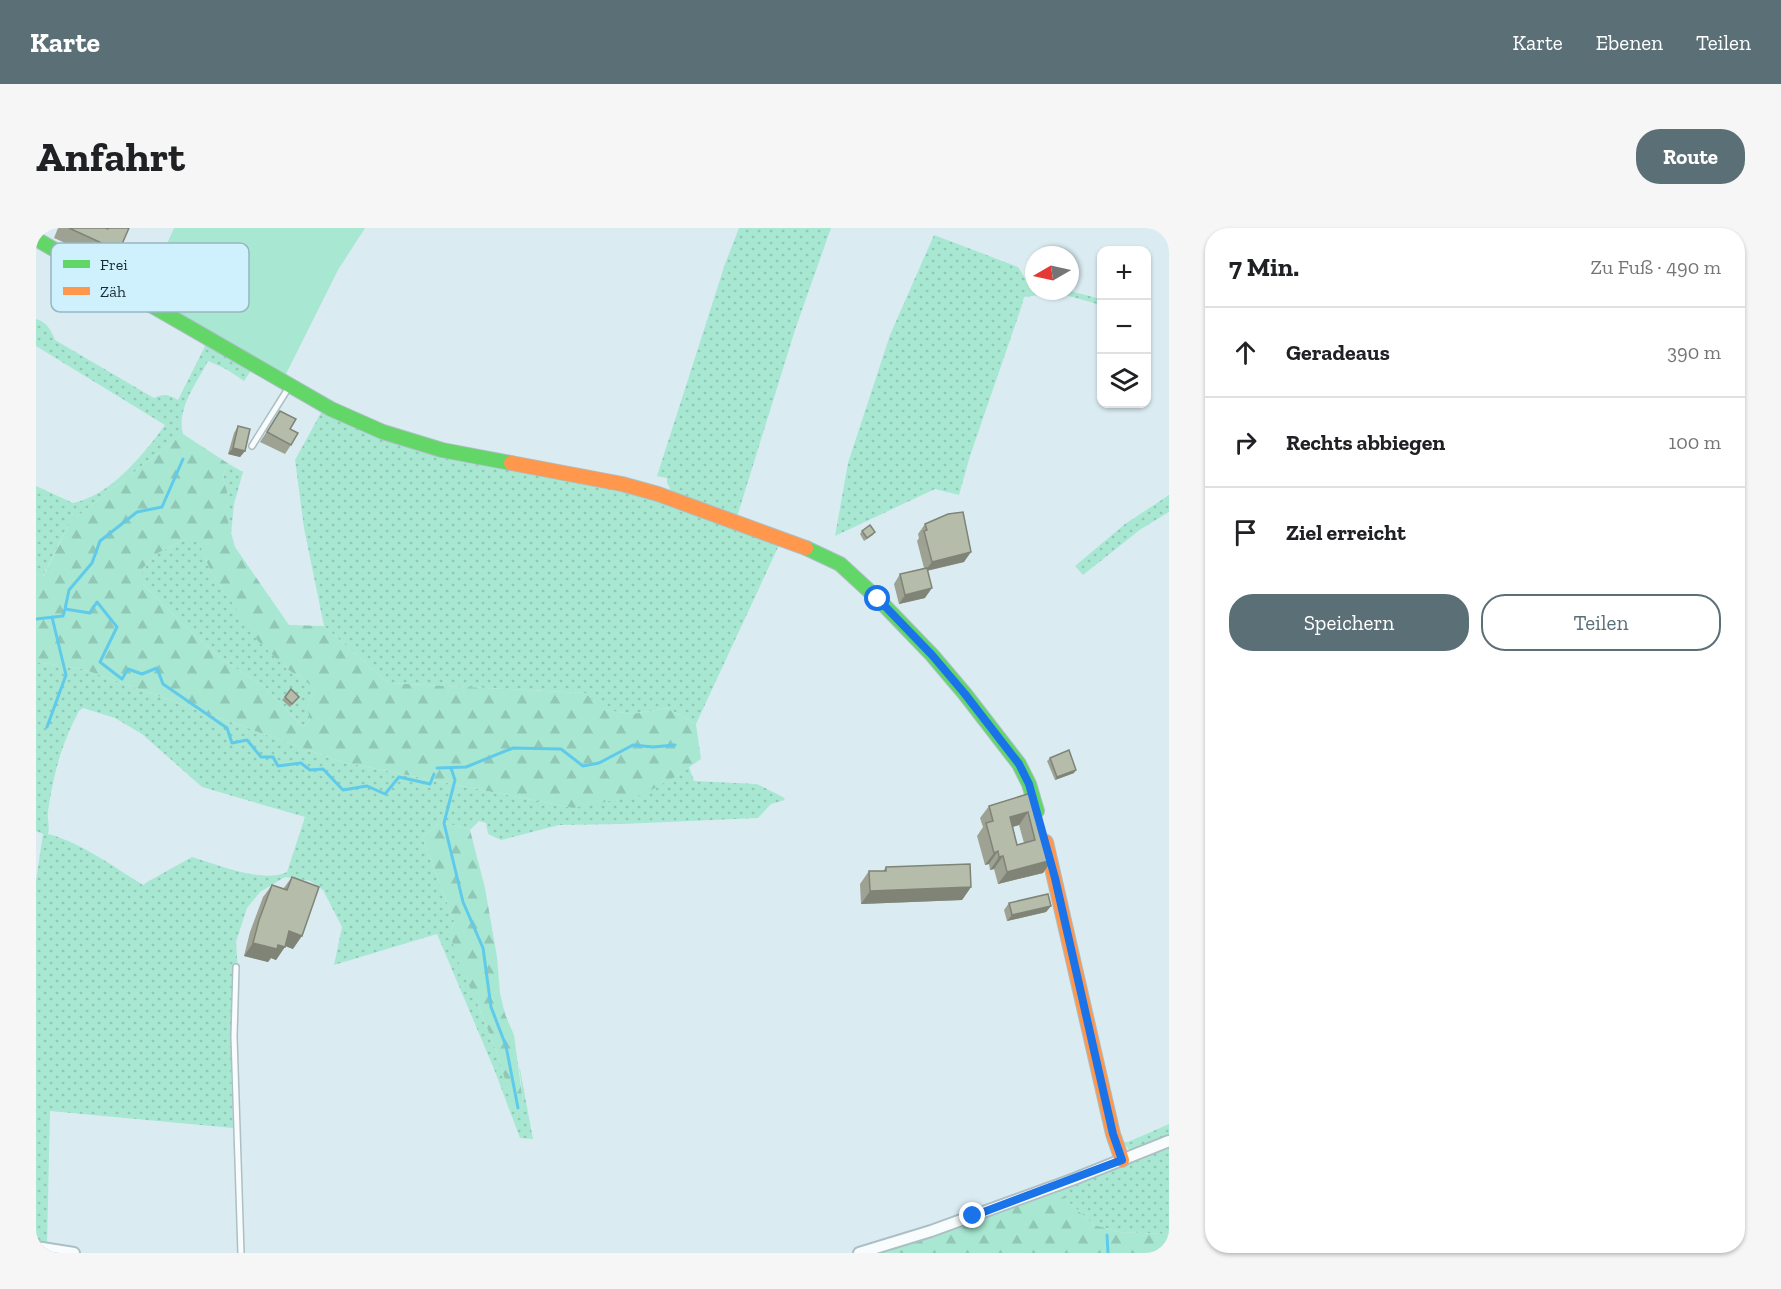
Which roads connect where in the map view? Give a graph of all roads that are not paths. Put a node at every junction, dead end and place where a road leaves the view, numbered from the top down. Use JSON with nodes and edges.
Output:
{"nodes":[{"id":1,"x":36,"y":239,"type":"edge"},
{"id":2,"x":51,"y":248,"type":"edge"},
{"id":3,"x":162,"y":312,"type":"edge"},
{"id":4,"x":290,"y":386,"type":"junction"},
{"id":5,"x":252,"y":446,"type":"dead end"},
{"id":6,"x":236,"y":967,"type":"dead end"},
{"id":7,"x":1169,"y":1141,"type":"edge"},
{"id":8,"x":1122,"y":1160,"type":"junction"},
{"id":9,"x":36,"y":1247,"type":"edge"},
{"id":10,"x":74,"y":1253,"type":"edge"},
{"id":11,"x":241,"y":1253,"type":"edge"},
{"id":12,"x":859,"y":1253,"type":"edge"}],
"edges":[{"from":1,"to":2,"type":"street"},
{"from":3,"to":4,"type":"street"},
{"from":4,"to":5,"type":"lane"},
{"from":4,"to":8,"type":"street"},
{"from":6,"to":11,"type":"lane"},
{"from":7,"to":8,"type":"street"},
{"from":8,"to":12,"type":"street"},
{"from":9,"to":10,"type":"street"}]}
